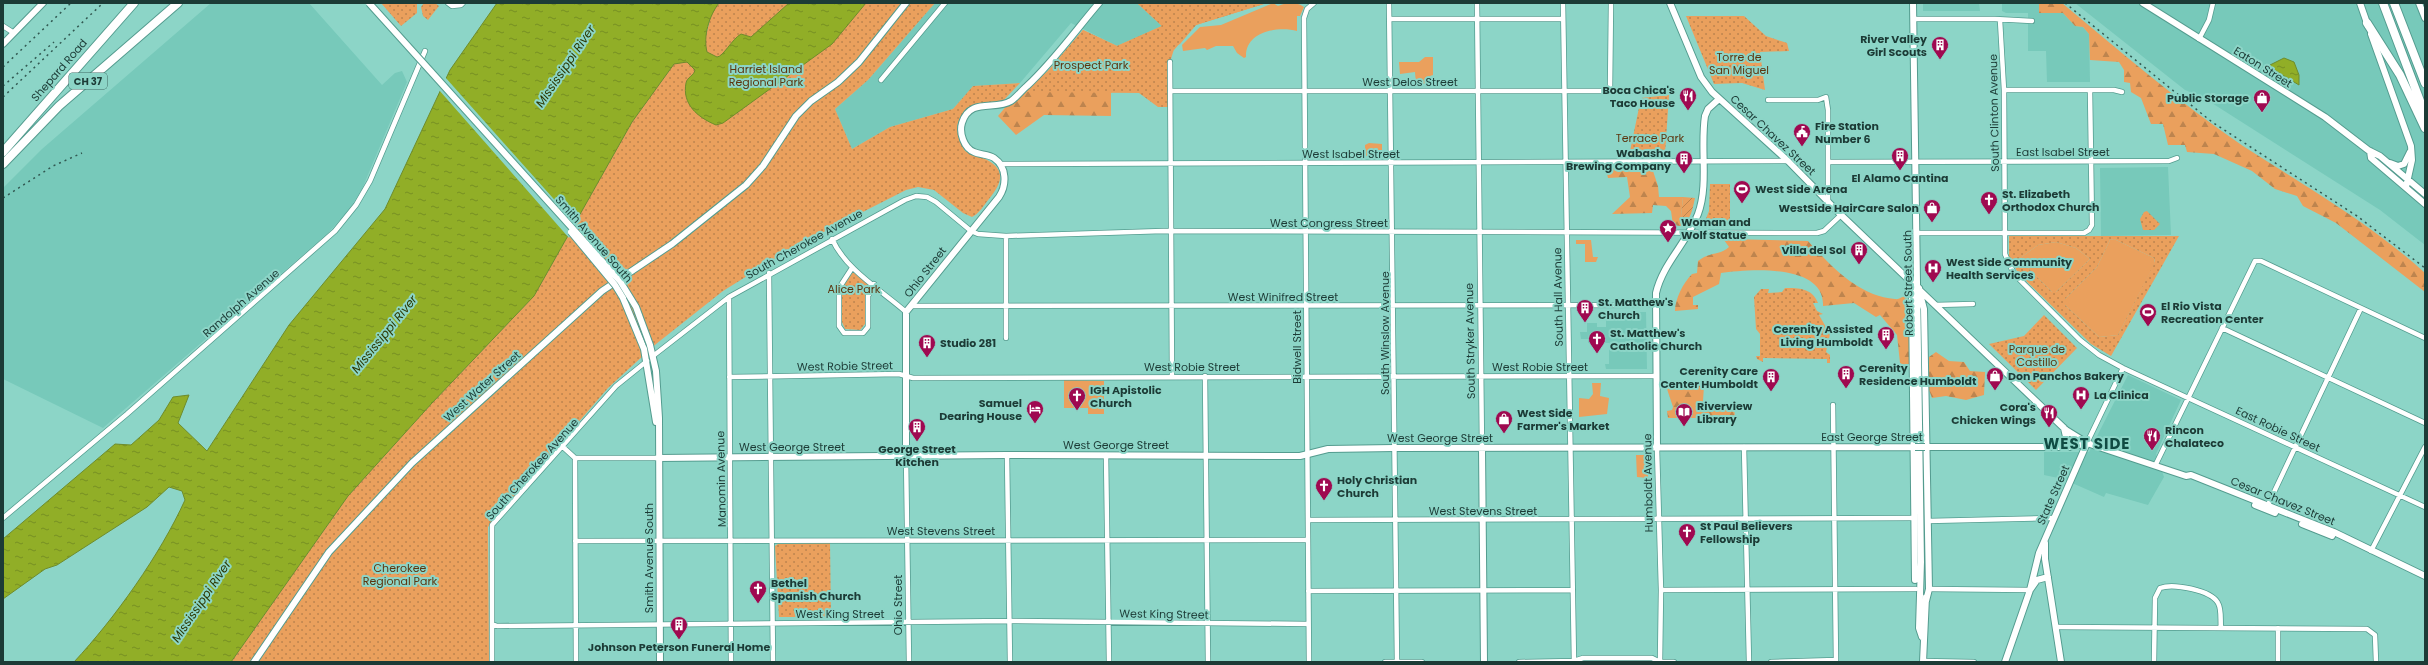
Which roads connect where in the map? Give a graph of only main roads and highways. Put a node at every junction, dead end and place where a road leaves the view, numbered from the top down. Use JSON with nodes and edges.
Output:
{"nodes":[{"id":1,"x":134,"y":3,"type":"edge"},
{"id":2,"x":178,"y":3,"type":"edge"},
{"id":3,"x":2383,"y":3,"type":"edge"},
{"id":4,"x":2394,"y":3,"type":"edge"},
{"id":5,"x":2367,"y":23,"type":"road end"},
{"id":6,"x":2425,"y":83,"type":"edge"},
{"id":7,"x":2425,"y":114,"type":"edge"},
{"id":8,"x":2425,"y":128,"type":"edge"},
{"id":9,"x":3,"y":152,"type":"edge"},
{"id":10,"x":3,"y":164,"type":"edge"}],
"edges":[{"from":1,"to":9,"type":"highway","name":"Shepard Road","number":"CH 37"},
{"from":2,"to":10,"type":"highway","name":"Shepard Road","number":"CH 37"},
{"from":3,"to":7,"type":"highway"},
{"from":4,"to":6,"type":"highway"},
{"from":5,"to":8,"type":"highway"}]}
